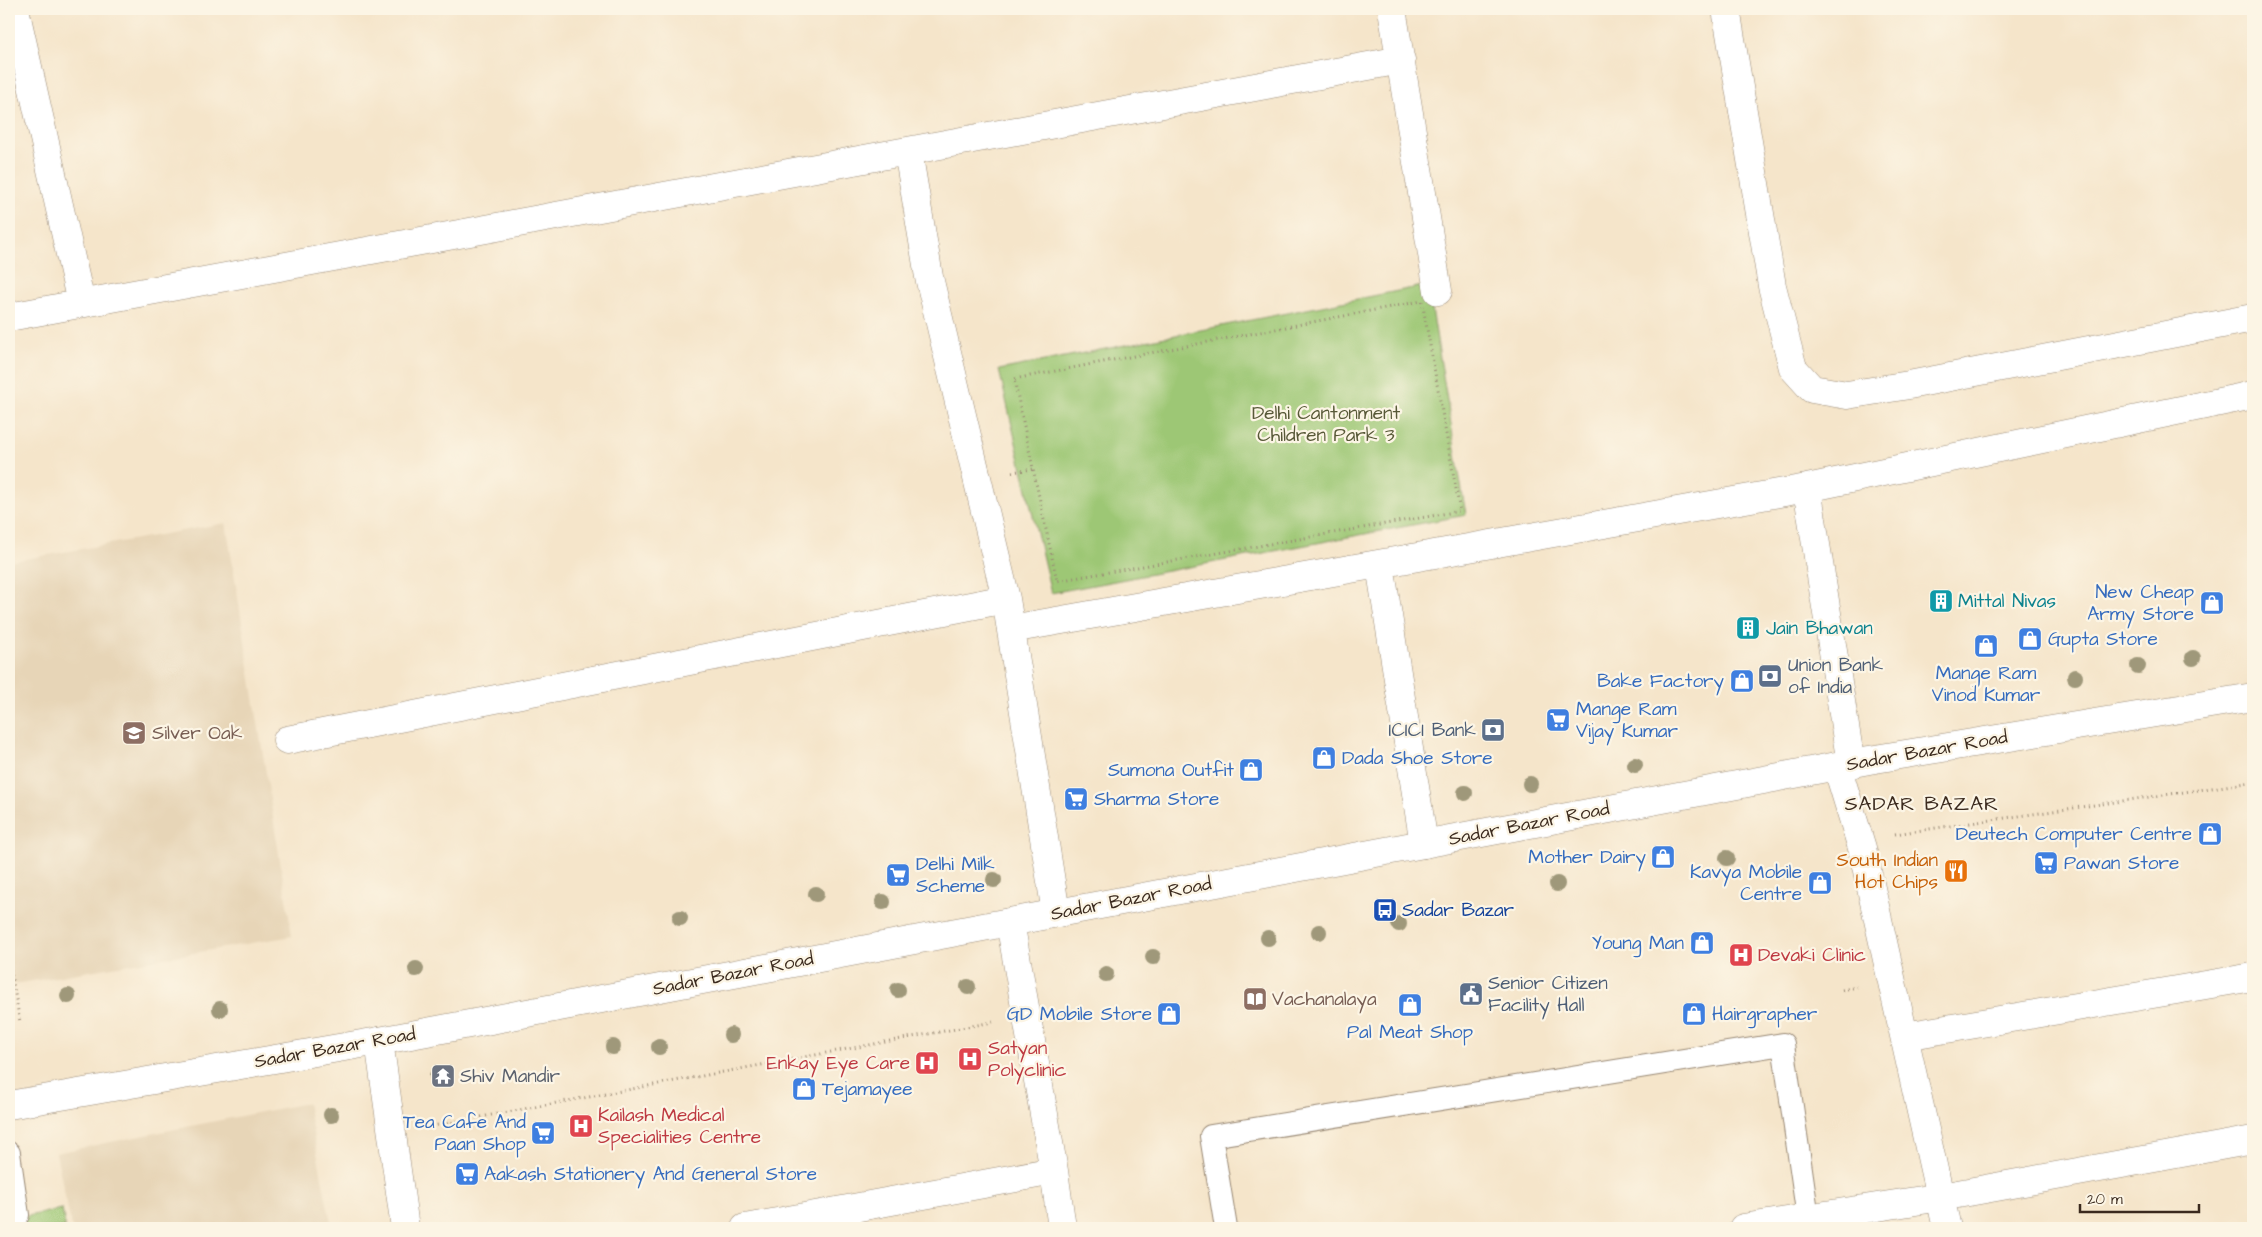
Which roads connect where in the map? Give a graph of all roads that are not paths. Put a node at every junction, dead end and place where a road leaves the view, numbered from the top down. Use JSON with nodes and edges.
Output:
{"nodes":[{"id":1,"x":15,"y":9,"type":"edge"},
{"id":2,"x":1392,"y":9,"type":"edge"},
{"id":3,"x":1726,"y":9,"type":"edge"},
{"id":4,"x":1401,"y":60,"type":"junction"},
{"id":5,"x":908,"y":151,"type":"junction"},
{"id":6,"x":1438,"y":291,"type":"dead end"},
{"id":7,"x":81,"y":304,"type":"junction"},
{"id":8,"x":9,"y":317,"type":"edge"},
{"id":9,"x":2253,"y":318,"type":"edge"},
{"id":10,"x":2253,"y":395,"type":"edge"},
{"id":11,"x":1807,"y":488,"type":"junction"},
{"id":12,"x":1380,"y":565,"type":"junction"},
{"id":13,"x":1006,"y":599,"type":"junction"},
{"id":14,"x":1012,"y":628,"type":"junction"},
{"id":15,"x":2253,"y":697,"type":"edge"},
{"id":16,"x":287,"y":740,"type":"dead end"},
{"id":17,"x":1844,"y":765,"type":"junction"},
{"id":18,"x":1424,"y":844,"type":"junction"},
{"id":19,"x":1056,"y":913,"type":"junction"},
{"id":20,"x":1010,"y":922,"type":"junction"},
{"id":21,"x":2253,"y":977,"type":"edge"},
{"id":22,"x":1905,"y":1036,"type":"junction"},
{"id":23,"x":379,"y":1041,"type":"junction"},
{"id":24,"x":9,"y":1105,"type":"edge"},
{"id":25,"x":2253,"y":1140,"type":"edge"},
{"id":26,"x":9,"y":1153,"type":"edge"},
{"id":27,"x":1054,"y":1171,"type":"junction"},
{"id":28,"x":1941,"y":1197,"type":"junction"},
{"id":29,"x":18,"y":1215,"type":"dead end"},
{"id":30,"x":1808,"y":1218,"type":"junction"},
{"id":31,"x":405,"y":1228,"type":"edge"},
{"id":32,"x":744,"y":1228,"type":"edge"},
{"id":33,"x":1062,"y":1228,"type":"edge"},
{"id":34,"x":1226,"y":1228,"type":"edge"},
{"id":35,"x":1743,"y":1228,"type":"edge"},
{"id":36,"x":1947,"y":1228,"type":"edge"}],
"edges":[{"from":1,"to":7,"type":"street"},
{"from":2,"to":4,"type":"street"},
{"from":3,"to":9,"type":"street"},
{"from":4,"to":5,"type":"street"},
{"from":4,"to":6,"type":"street"},
{"from":5,"to":7,"type":"street"},
{"from":5,"to":13,"type":"street"},
{"from":7,"to":8,"type":"street"},
{"from":10,"to":11,"type":"street"},
{"from":11,"to":12,"type":"street"},
{"from":11,"to":17,"type":"street"},
{"from":12,"to":14,"type":"street"},
{"from":12,"to":18,"type":"street"},
{"from":13,"to":14,"type":"street"},
{"from":13,"to":16,"type":"street"},
{"from":14,"to":19,"type":"street"},
{"from":15,"to":17,"type":"street","name":"Sadar Bazar Road"},
{"from":17,"to":18,"type":"street","name":"Sadar Bazar Road"},
{"from":17,"to":22,"type":"street"},
{"from":18,"to":19,"type":"street","name":"Sadar Bazar Road"},
{"from":19,"to":20,"type":"street","name":"Sadar Bazar Road"},
{"from":20,"to":23,"type":"street","name":"Sadar Bazar Road"},
{"from":20,"to":27,"type":"street"},
{"from":21,"to":22,"type":"street"},
{"from":22,"to":28,"type":"street"},
{"from":23,"to":24,"type":"street","name":"Sadar Bazar Road"},
{"from":23,"to":31,"type":"street"},
{"from":25,"to":28,"type":"street"},
{"from":26,"to":29,"type":"lane"},
{"from":27,"to":32,"type":"street"},
{"from":27,"to":33,"type":"street"},
{"from":28,"to":30,"type":"street"},
{"from":28,"to":36,"type":"street"},
{"from":30,"to":34,"type":"lane"},
{"from":30,"to":35,"type":"street"}]}
